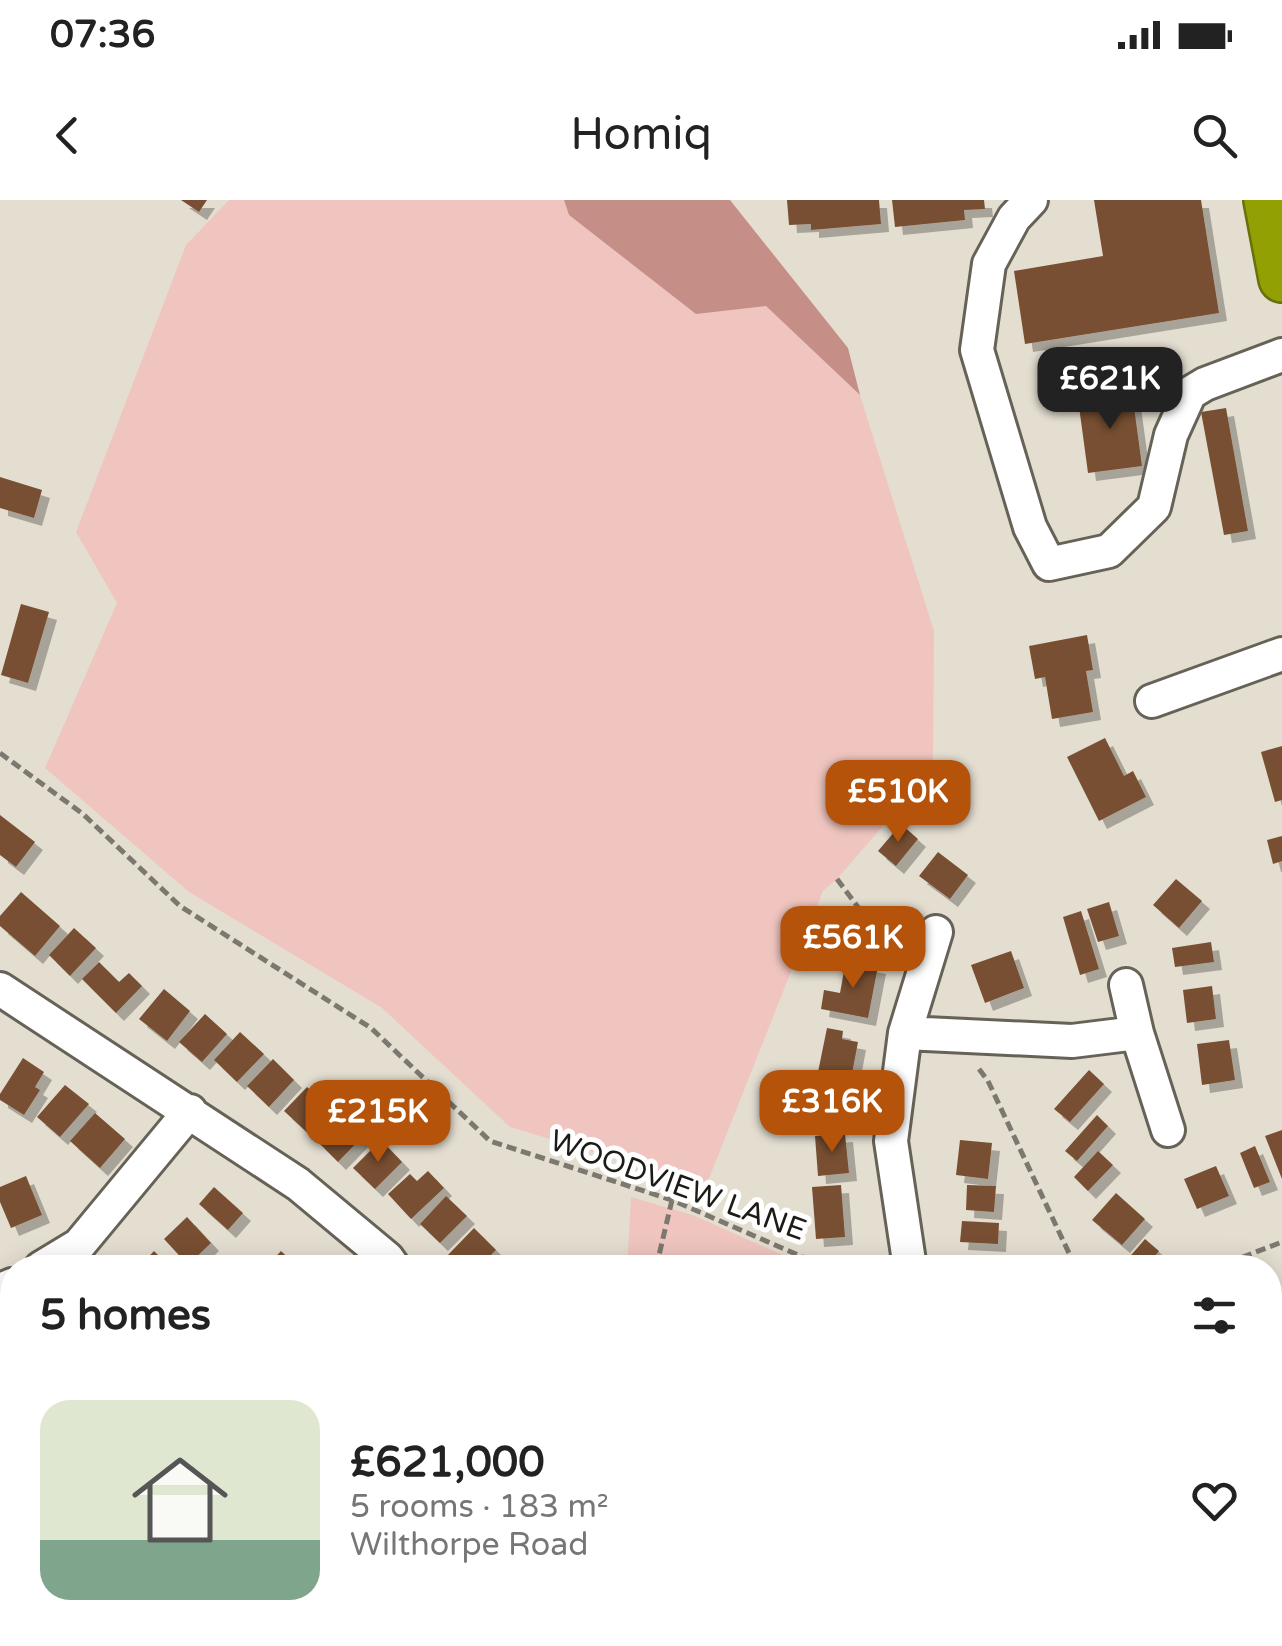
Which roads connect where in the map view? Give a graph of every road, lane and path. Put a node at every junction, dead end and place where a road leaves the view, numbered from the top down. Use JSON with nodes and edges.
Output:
{"nodes":[{"id":1,"x":1031,"y":200,"type":"edge"},
{"id":2,"x":1267,"y":200,"type":"edge"},
{"id":3,"x":1282,"y":279,"type":"edge"},
{"id":4,"x":1282,"y":355,"type":"edge"},
{"id":5,"x":1282,"y":654,"type":"edge"},
{"id":6,"x":1152,"y":702,"type":"dead end"},
{"id":7,"x":0,"y":753,"type":"edge"},
{"id":8,"x":936,"y":932,"type":"dead end"},
{"id":9,"x":1126,"y":985,"type":"dead end"},
{"id":10,"x":0,"y":989,"type":"edge"},
{"id":11,"x":1137,"y":1033,"type":"junction"},
{"id":12,"x":905,"y":1034,"type":"junction"},
{"id":13,"x":190,"y":1111,"type":"junction"},
{"id":14,"x":1168,"y":1130,"type":"dead end"},
{"id":15,"x":672,"y":1200,"type":"junction"},
{"id":16,"x":1282,"y":1242,"type":"edge"},
{"id":17,"x":62,"y":1255,"type":"edge"},
{"id":18,"x":384,"y":1255,"type":"edge"},
{"id":19,"x":659,"y":1255,"type":"edge"},
{"id":20,"x":797,"y":1255,"type":"edge"},
{"id":21,"x":908,"y":1255,"type":"edge"},
{"id":22,"x":1248,"y":1255,"type":"edge"}],
"edges":[{"from":1,"to":4,"type":"street"},
{"from":2,"to":3,"type":"highway"},
{"from":5,"to":6,"type":"street"},
{"from":7,"to":15,"type":"path","name":"WOODVIEW LANE"},
{"from":8,"to":12,"type":"street"},
{"from":9,"to":11,"type":"street"},
{"from":10,"to":13,"type":"street"},
{"from":11,"to":12,"type":"street"},
{"from":11,"to":14,"type":"street"},
{"from":12,"to":21,"type":"street"},
{"from":13,"to":17,"type":"street"},
{"from":13,"to":18,"type":"street"},
{"from":15,"to":19,"type":"path"},
{"from":15,"to":20,"type":"path","name":"WOODVIEW LANE"},
{"from":16,"to":22,"type":"path"}]}
